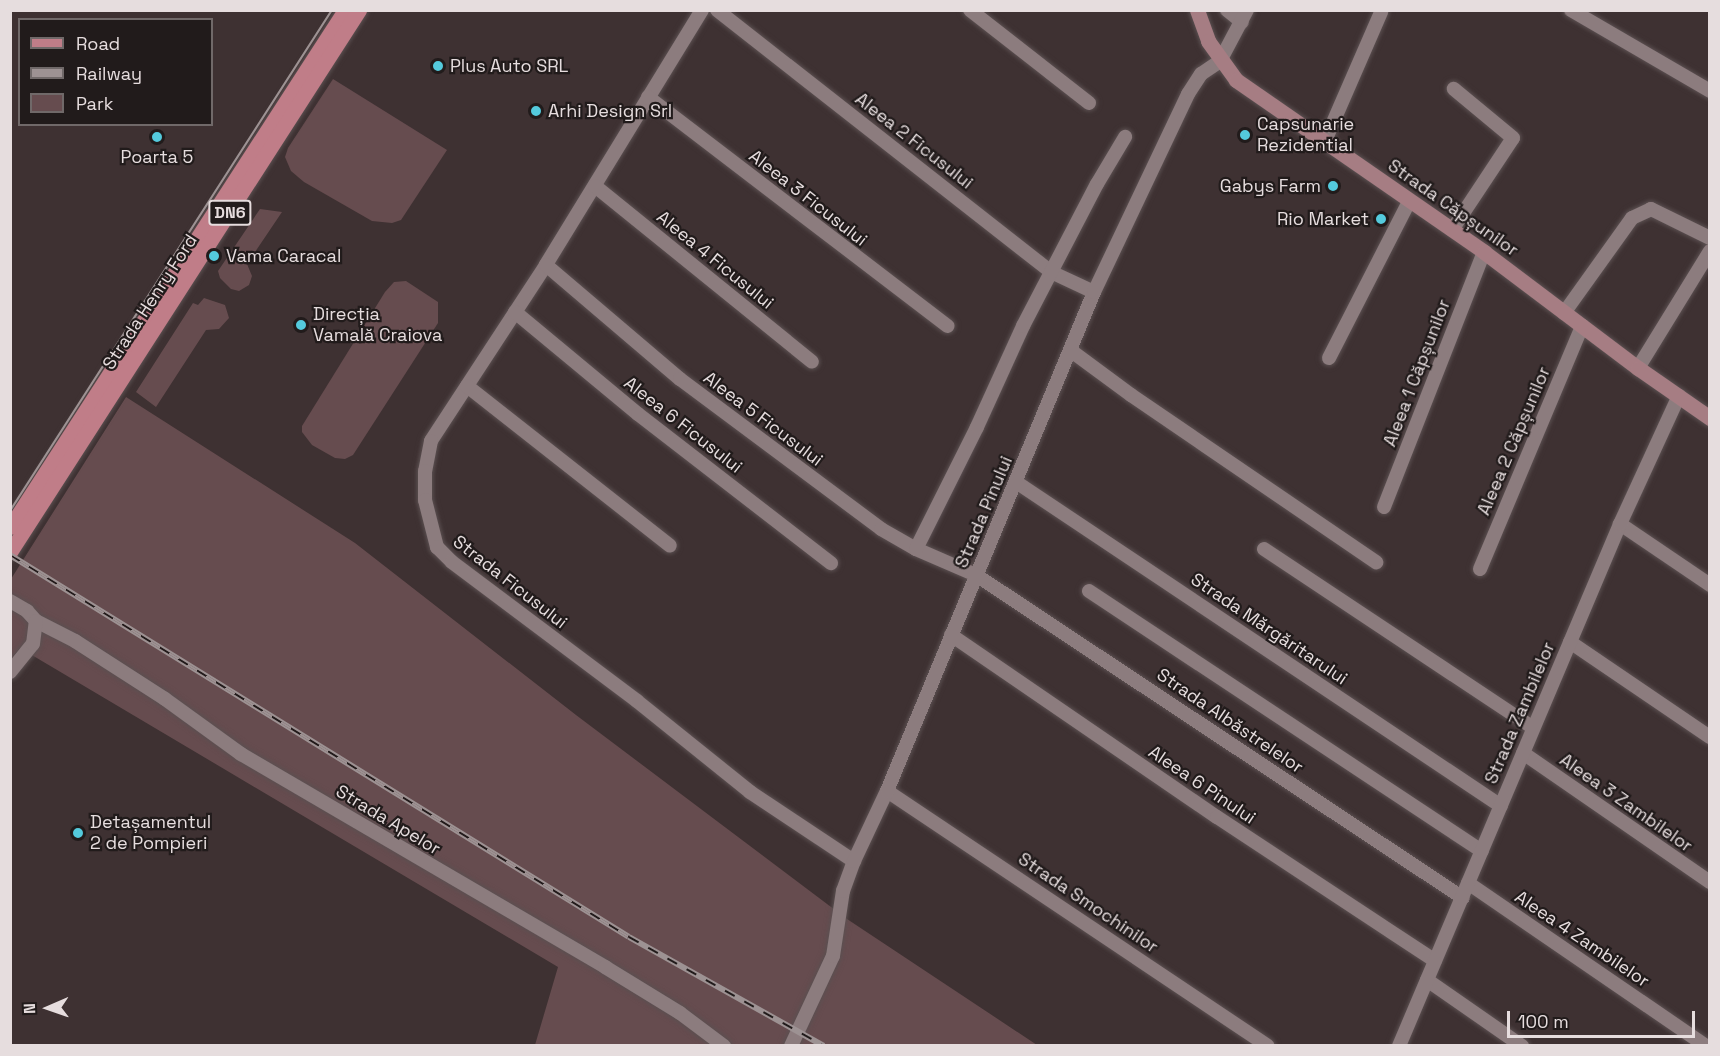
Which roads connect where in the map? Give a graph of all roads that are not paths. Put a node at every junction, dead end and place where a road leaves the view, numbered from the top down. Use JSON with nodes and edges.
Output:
{"nodes":[{"id":1,"x":345,"y":10,"type":"edge"},
{"id":2,"x":359,"y":10,"type":"edge"},
{"id":3,"x":702,"y":10,"type":"edge"},
{"id":4,"x":717,"y":10,"type":"edge"},
{"id":5,"x":970,"y":10,"type":"edge"},
{"id":6,"x":1197,"y":10,"type":"edge"},
{"id":7,"x":1227,"y":10,"type":"edge"},
{"id":8,"x":1571,"y":10,"type":"edge"},
{"id":9,"x":1381,"y":12,"type":"edge"},
{"id":10,"x":1244,"y":16,"type":"edge"},
{"id":11,"x":1220,"y":61,"type":"junction"},
{"id":12,"x":1454,"y":89,"type":"dead end"},
{"id":13,"x":1710,"y":91,"type":"edge"},
{"id":14,"x":648,"y":97,"type":"junction"},
{"id":15,"x":1089,"y":102,"type":"dead end"},
{"id":16,"x":1125,"y":137,"type":"dead end"},
{"id":17,"x":1325,"y":141,"type":"junction"},
{"id":18,"x":596,"y":186,"type":"junction"},
{"id":19,"x":1409,"y":202,"type":"junction"},
{"id":20,"x":1452,"y":230,"type":"junction"},
{"id":21,"x":1710,"y":238,"type":"edge"},
{"id":22,"x":1710,"y":251,"type":"edge"},
{"id":23,"x":1484,"y":252,"type":"junction"},
{"id":24,"x":546,"y":266,"type":"junction"},
{"id":25,"x":1051,"y":272,"type":"junction"},
{"id":26,"x":1094,"y":292,"type":"junction"},
{"id":27,"x":515,"y":312,"type":"junction"},
{"id":28,"x":1564,"y":313,"type":"junction"},
{"id":29,"x":1582,"y":326,"type":"junction"},
{"id":30,"x":947,"y":327,"type":"dead end"},
{"id":31,"x":1070,"y":350,"type":"junction"},
{"id":32,"x":1329,"y":358,"type":"dead end"},
{"id":33,"x":812,"y":362,"type":"dead end"},
{"id":34,"x":1638,"y":368,"type":"junction"},
{"id":35,"x":467,"y":386,"type":"junction"},
{"id":36,"x":1679,"y":396,"type":"junction"},
{"id":37,"x":1710,"y":418,"type":"edge"},
{"id":38,"x":1016,"y":482,"type":"junction"},
{"id":39,"x":1384,"y":507,"type":"dead end"},
{"id":40,"x":1620,"y":524,"type":"junction"},
{"id":41,"x":10,"y":528,"type":"edge"},
{"id":42,"x":670,"y":546,"type":"dead end"},
{"id":43,"x":916,"y":549,"type":"junction"},
{"id":44,"x":1264,"y":549,"type":"dead end"},
{"id":45,"x":10,"y":552,"type":"edge"},
{"id":46,"x":1376,"y":562,"type":"dead end"},
{"id":47,"x":831,"y":563,"type":"dead end"},
{"id":48,"x":1480,"y":569,"type":"dead end"},
{"id":49,"x":976,"y":575,"type":"junction"},
{"id":50,"x":1710,"y":585,"type":"edge"},
{"id":51,"x":1089,"y":591,"type":"dead end"},
{"id":52,"x":10,"y":601,"type":"edge"},
{"id":53,"x":36,"y":621,"type":"junction"},
{"id":54,"x":951,"y":635,"type":"junction"},
{"id":55,"x":1570,"y":642,"type":"junction"},
{"id":56,"x":10,"y":672,"type":"edge"},
{"id":57,"x":1533,"y":728,"type":"junction"},
{"id":58,"x":1710,"y":737,"type":"edge"},
{"id":59,"x":1523,"y":753,"type":"junction"},
{"id":60,"x":887,"y":791,"type":"junction"},
{"id":61,"x":1501,"y":806,"type":"junction"},
{"id":62,"x":1482,"y":850,"type":"junction"},
{"id":63,"x":854,"y":861,"type":"junction"},
{"id":64,"x":1710,"y":882,"type":"edge"},
{"id":65,"x":1468,"y":883,"type":"junction"},
{"id":66,"x":1463,"y":898,"type":"junction"},
{"id":67,"x":1435,"y":961,"type":"junction"},
{"id":68,"x":1427,"y":980,"type":"junction"},
{"id":69,"x":724,"y":1046,"type":"edge"},
{"id":70,"x":791,"y":1046,"type":"edge"},
{"id":71,"x":1269,"y":1046,"type":"edge"},
{"id":72,"x":1400,"y":1046,"type":"edge"},
{"id":73,"x":1522,"y":1046,"type":"edge"},
{"id":74,"x":1706,"y":1046,"type":"edge"}],
"edges":[{"from":1,"to":41,"type":"main road","name":"Strada Henry Ford","number":"DN6"},
{"from":2,"to":45,"type":"main road","name":"Strada Henry Ford","number":"DN6"},
{"from":3,"to":14,"type":"street","name":"Strada Ficusului"},
{"from":4,"to":25,"type":"street","name":"Aleea 2 Ficusului"},
{"from":5,"to":15,"type":"street"},
{"from":6,"to":11,"type":"street","name":"Strada Căpșunilor"},
{"from":7,"to":10,"type":"street"},
{"from":8,"to":13,"type":"street"},
{"from":9,"to":17,"type":"street"},
{"from":10,"to":11,"type":"street","name":"Strada Pinului"},
{"from":11,"to":17,"type":"street","name":"Strada Căpșunilor"},
{"from":11,"to":26,"type":"street","name":"Strada Pinului"},
{"from":12,"to":20,"type":"street"},
{"from":14,"to":18,"type":"street","name":"Strada Ficusului"},
{"from":14,"to":30,"type":"street","name":"Aleea 3 Ficusului"},
{"from":16,"to":25,"type":"street"},
{"from":17,"to":19,"type":"street","name":"Strada Căpșunilor"},
{"from":18,"to":24,"type":"street","name":"Strada Ficusului"},
{"from":18,"to":33,"type":"street","name":"Aleea 4 Ficusului"},
{"from":19,"to":20,"type":"street","name":"Strada Căpșunilor"},
{"from":19,"to":32,"type":"street"},
{"from":20,"to":23,"type":"street","name":"Strada Căpșunilor"},
{"from":21,"to":28,"type":"street"},
{"from":22,"to":34,"type":"street"},
{"from":23,"to":28,"type":"street","name":"Strada Căpșunilor"},
{"from":23,"to":39,"type":"street","name":"Aleea 1 Căpșunilor"},
{"from":24,"to":27,"type":"street","name":"Strada Ficusului"},
{"from":24,"to":43,"type":"street","name":"Aleea 5 Ficusului"},
{"from":25,"to":26,"type":"street","name":"Aleea 2 Ficusului"},
{"from":25,"to":43,"type":"street"},
{"from":26,"to":31,"type":"street","name":"Strada Pinului"},
{"from":27,"to":35,"type":"street","name":"Strada Ficusului"},
{"from":27,"to":47,"type":"street","name":"Aleea 6 Ficusului"},
{"from":28,"to":29,"type":"street","name":"Strada Căpșunilor"},
{"from":29,"to":34,"type":"street","name":"Strada Căpșunilor"},
{"from":29,"to":48,"type":"street","name":"Aleea 2 Căpșunilor"},
{"from":31,"to":38,"type":"street","name":"Strada Pinului"},
{"from":31,"to":46,"type":"street"},
{"from":34,"to":36,"type":"street","name":"Strada Căpșunilor"},
{"from":35,"to":42,"type":"street"},
{"from":35,"to":63,"type":"street","name":"Strada Ficusului"},
{"from":36,"to":37,"type":"street","name":"Strada Căpșunilor"},
{"from":36,"to":40,"type":"street","name":"Strada Zambilelor"},
{"from":38,"to":49,"type":"street","name":"Strada Pinului"},
{"from":38,"to":61,"type":"street","name":"Strada Mărgăritarului"},
{"from":40,"to":50,"type":"street"},
{"from":40,"to":55,"type":"street","name":"Strada Zambilelor"},
{"from":43,"to":49,"type":"street","name":"Aleea 5 Ficusului"},
{"from":44,"to":57,"type":"street"},
{"from":49,"to":54,"type":"street","name":"Strada Pinului"},
{"from":49,"to":66,"type":"street","name":"Strada Albăstrelelor"},
{"from":51,"to":62,"type":"street"},
{"from":52,"to":53,"type":"street","name":"Strada Apelor"},
{"from":53,"to":56,"type":"street"},
{"from":53,"to":69,"type":"street","name":"Strada Apelor"},
{"from":54,"to":60,"type":"street","name":"Strada Pinului"},
{"from":54,"to":67,"type":"street","name":"Aleea 6 Pinului"},
{"from":55,"to":57,"type":"street","name":"Strada Zambilelor"},
{"from":55,"to":58,"type":"street"},
{"from":57,"to":59,"type":"street","name":"Strada Zambilelor"},
{"from":59,"to":61,"type":"street","name":"Strada Zambilelor"},
{"from":59,"to":64,"type":"street","name":"Aleea 3 Zambilelor"},
{"from":60,"to":63,"type":"street","name":"Strada Pinului"},
{"from":60,"to":71,"type":"street","name":"Strada Smochinilor"},
{"from":61,"to":62,"type":"street","name":"Strada Zambilelor"},
{"from":62,"to":65,"type":"street","name":"Strada Zambilelor"},
{"from":63,"to":70,"type":"street","name":"Strada Pinului"},
{"from":65,"to":66,"type":"street","name":"Strada Zambilelor"},
{"from":65,"to":74,"type":"street","name":"Aleea 4 Zambilelor"},
{"from":66,"to":67,"type":"street","name":"Strada Zambilelor"},
{"from":67,"to":68,"type":"street","name":"Strada Zambilelor"},
{"from":68,"to":72,"type":"street","name":"Strada Zambilelor"},
{"from":68,"to":73,"type":"street"}]}
